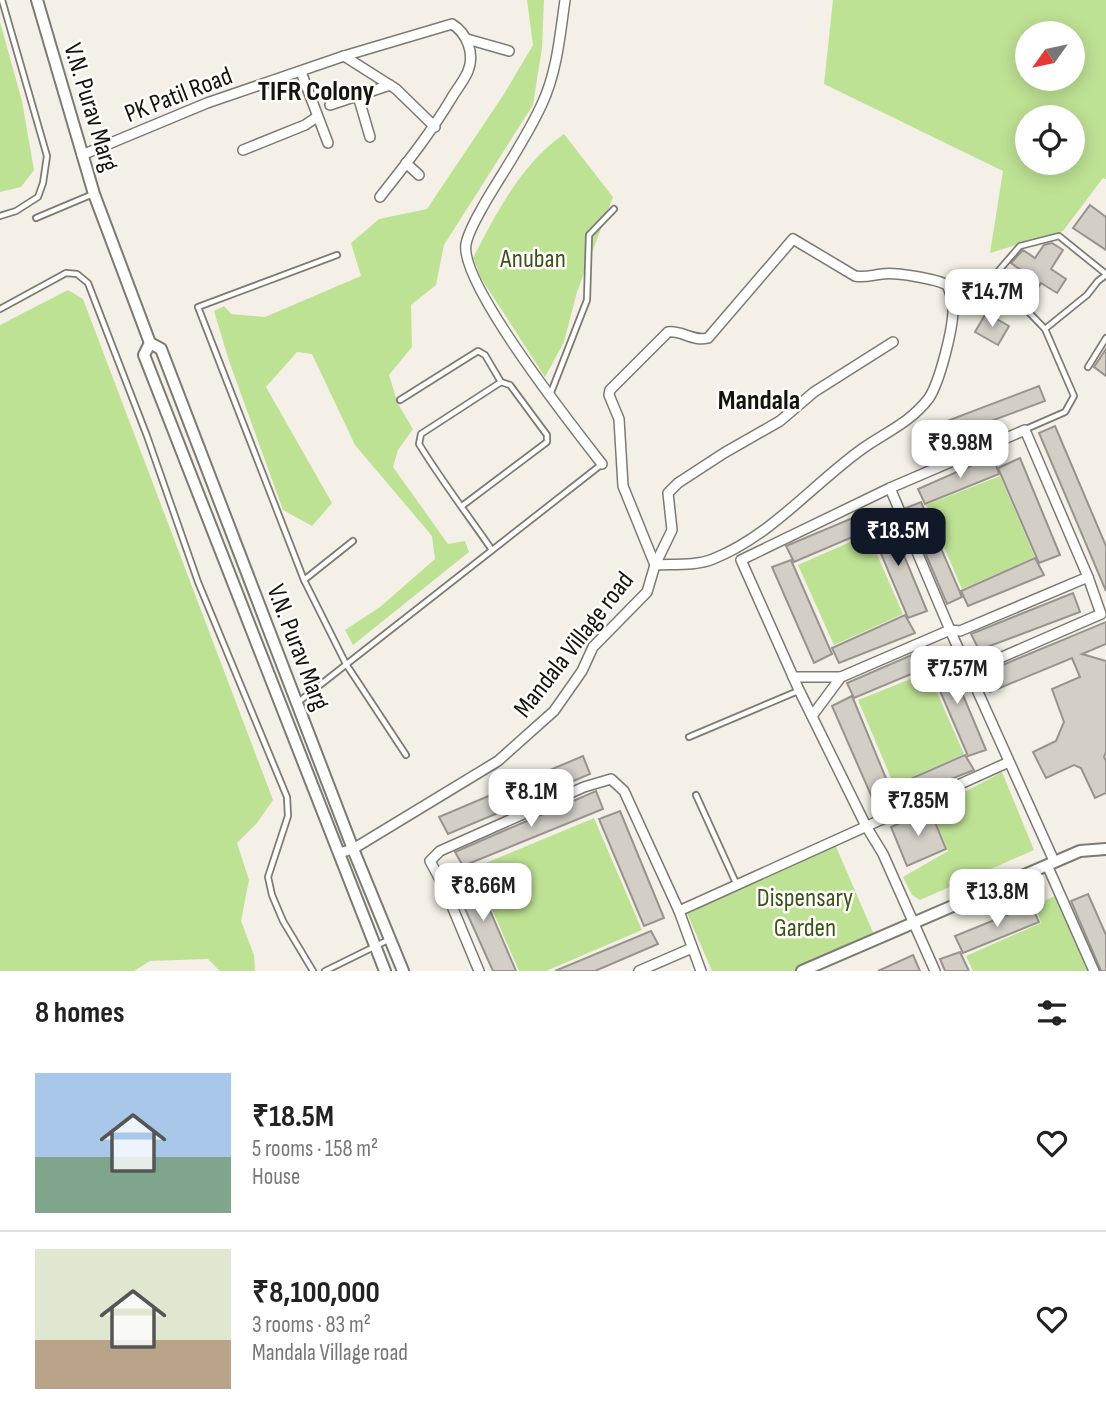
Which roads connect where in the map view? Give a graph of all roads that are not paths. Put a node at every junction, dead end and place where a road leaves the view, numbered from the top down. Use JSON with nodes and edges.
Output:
{"nodes":[{"id":1,"x":2,"y":0,"type":"edge"},
{"id":2,"x":37,"y":0,"type":"edge"},
{"id":3,"x":565,"y":0,"type":"edge"},
{"id":4,"x":467,"y":39,"type":"junction"},
{"id":5,"x":509,"y":51,"type":"dead end"},
{"id":6,"x":344,"y":56,"type":"junction"},
{"id":7,"x":300,"y":72,"type":"junction"},
{"id":8,"x":390,"y":85,"type":"junction"},
{"id":9,"x":358,"y":96,"type":"junction"},
{"id":10,"x":330,"y":105,"type":"dead end"},
{"id":11,"x":317,"y":117,"type":"junction"},
{"id":12,"x":435,"y":127,"type":"junction"},
{"id":13,"x":370,"y":137,"type":"dead end"},
{"id":14,"x":328,"y":143,"type":"dead end"},
{"id":15,"x":243,"y":150,"type":"dead end"},
{"id":16,"x":82,"y":155,"type":"junction"},
{"id":17,"x":406,"y":163,"type":"junction"},
{"id":18,"x":419,"y":175,"type":"dead end"},
{"id":19,"x":94,"y":194,"type":"junction"},
{"id":20,"x":380,"y":197,"type":"dead end"},
{"id":21,"x":614,"y":209,"type":"dead end"},
{"id":22,"x":0,"y":216,"type":"edge"},
{"id":23,"x":37,"y":218,"type":"dead end"},
{"id":24,"x":337,"y":256,"type":"dead end"},
{"id":25,"x":1106,"y":275,"type":"edge"},
{"id":26,"x":0,"y":309,"type":"edge"},
{"id":27,"x":1045,"y":329,"type":"junction"},
{"id":28,"x":1106,"y":338,"type":"edge"},
{"id":29,"x":892,"y":342,"type":"dead end"},
{"id":30,"x":150,"y":344,"type":"junction"},
{"id":31,"x":1088,"y":367,"type":"dead end"},
{"id":32,"x":501,"y":382,"type":"junction"},
{"id":33,"x":550,"y":396,"type":"junction"},
{"id":34,"x":400,"y":400,"type":"dead end"},
{"id":35,"x":1025,"y":430,"type":"junction"},
{"id":36,"x":602,"y":464,"type":"joint"},
{"id":37,"x":890,"y":488,"type":"junction"},
{"id":38,"x":462,"y":506,"type":"junction"},
{"id":39,"x":353,"y":541,"type":"dead end"},
{"id":40,"x":492,"y":550,"type":"junction"},
{"id":41,"x":655,"y":565,"type":"junction"},
{"id":42,"x":1088,"y":576,"type":"junction"},
{"id":43,"x":304,"y":580,"type":"junction"},
{"id":44,"x":950,"y":630,"type":"junction"},
{"id":45,"x":346,"y":664,"type":"junction"},
{"id":46,"x":970,"y":671,"type":"junction"},
{"id":47,"x":285,"y":673,"type":"junction"},
{"id":48,"x":793,"y":677,"type":"junction"},
{"id":49,"x":841,"y":677,"type":"junction"},
{"id":50,"x":272,"y":679,"type":"junction"},
{"id":51,"x":799,"y":690,"type":"junction"},
{"id":52,"x":297,"y":703,"type":"junction"},
{"id":53,"x":811,"y":716,"type":"junction"},
{"id":54,"x":689,"y":737,"type":"dead end"},
{"id":55,"x":406,"y":755,"type":"dead end"},
{"id":56,"x":1009,"y":762,"type":"junction"},
{"id":57,"x":696,"y":795,"type":"dead end"},
{"id":58,"x":866,"y":826,"type":"junction"},
{"id":59,"x":353,"y":849,"type":"junction"},
{"id":60,"x":1106,"y":849,"type":"edge"},
{"id":61,"x":339,"y":853,"type":"junction"},
{"id":62,"x":1051,"y":863,"type":"junction"},
{"id":63,"x":737,"y":885,"type":"junction"},
{"id":64,"x":679,"y":911,"type":"junction"},
{"id":65,"x":913,"y":922,"type":"junction"},
{"id":66,"x":390,"y":939,"type":"junction"},
{"id":67,"x":374,"y":946,"type":"junction"},
{"id":68,"x":692,"y":948,"type":"junction"},
{"id":69,"x":313,"y":971,"type":"edge"},
{"id":70,"x":325,"y":971,"type":"edge"},
{"id":71,"x":385,"y":971,"type":"edge"},
{"id":72,"x":403,"y":971,"type":"edge"},
{"id":73,"x":479,"y":971,"type":"edge"},
{"id":74,"x":639,"y":971,"type":"edge"},
{"id":75,"x":701,"y":971,"type":"edge"},
{"id":76,"x":802,"y":971,"type":"edge"},
{"id":77,"x":935,"y":971,"type":"edge"},
{"id":78,"x":1094,"y":971,"type":"edge"}],
"edges":[{"from":1,"to":22,"type":"lane"},
{"from":2,"to":16,"type":"street","name":"V.N. Purav Marg"},
{"from":3,"to":33,"type":"street"},
{"from":4,"to":5,"type":"street"},
{"from":4,"to":6,"type":"street","name":"PK Patil Road"},
{"from":4,"to":12,"type":"street"},
{"from":6,"to":7,"type":"street","name":"PK Patil Road"},
{"from":6,"to":8,"type":"street"},
{"from":7,"to":11,"type":"street"},
{"from":7,"to":16,"type":"street","name":"PK Patil Road"},
{"from":8,"to":9,"type":"street"},
{"from":8,"to":12,"type":"street"},
{"from":9,"to":10,"type":"street"},
{"from":9,"to":13,"type":"street"},
{"from":11,"to":14,"type":"street"},
{"from":11,"to":15,"type":"street"},
{"from":12,"to":17,"type":"street"},
{"from":16,"to":19,"type":"street","name":"V.N. Purav Marg"},
{"from":17,"to":18,"type":"street"},
{"from":17,"to":20,"type":"street"},
{"from":19,"to":23,"type":"lane"},
{"from":19,"to":30,"type":"street","name":"V.N. Purav Marg"},
{"from":21,"to":33,"type":"lane"},
{"from":24,"to":43,"type":"lane"},
{"from":25,"to":27,"type":"lane"},
{"from":25,"to":27,"type":"lane"},
{"from":26,"to":69,"type":"lane"},
{"from":27,"to":35,"type":"lane"},
{"from":28,"to":31,"type":"lane"},
{"from":29,"to":41,"type":"street","name":"Mandala Village road"},
{"from":30,"to":47,"type":"street","name":"V.N. Purav Marg"},
{"from":30,"to":50,"type":"street","name":"V.N. Purav Marg"},
{"from":32,"to":34,"type":"lane"},
{"from":32,"to":38,"type":"lane"},
{"from":32,"to":38,"type":"lane"},
{"from":33,"to":36,"type":"street"},
{"from":35,"to":37,"type":"street"},
{"from":35,"to":42,"type":"street"},
{"from":36,"to":40,"type":"lane"},
{"from":37,"to":44,"type":"street"},
{"from":37,"to":48,"type":"street"},
{"from":38,"to":40,"type":"lane"},
{"from":39,"to":43,"type":"lane"},
{"from":40,"to":45,"type":"lane"},
{"from":41,"to":41,"type":"street"},
{"from":41,"to":59,"type":"street","name":"Mandala Village road"},
{"from":42,"to":44,"type":"street"},
{"from":42,"to":46,"type":"street"},
{"from":43,"to":45,"type":"lane"},
{"from":44,"to":46,"type":"street"},
{"from":44,"to":49,"type":"street"},
{"from":45,"to":52,"type":"lane"},
{"from":45,"to":55,"type":"lane"},
{"from":46,"to":56,"type":"street"},
{"from":47,"to":50,"type":"street"},
{"from":47,"to":52,"type":"street","name":"V.N. Purav Marg"},
{"from":48,"to":49,"type":"street"},
{"from":48,"to":51,"type":"street"},
{"from":49,"to":53,"type":"street"},
{"from":50,"to":61,"type":"street","name":"V.N. Purav Marg"},
{"from":51,"to":53,"type":"street"},
{"from":51,"to":54,"type":"lane"},
{"from":52,"to":59,"type":"street","name":"V.N. Purav Marg"},
{"from":53,"to":58,"type":"street"},
{"from":56,"to":58,"type":"street"},
{"from":56,"to":62,"type":"street"},
{"from":57,"to":63,"type":"lane"},
{"from":58,"to":63,"type":"street"},
{"from":58,"to":65,"type":"street"},
{"from":59,"to":61,"type":"street","name":"Mandala Village road"},
{"from":59,"to":66,"type":"street","name":"V.N. Purav Marg"},
{"from":60,"to":62,"type":"street"},
{"from":61,"to":67,"type":"street","name":"V.N. Purav Marg"},
{"from":62,"to":65,"type":"street"},
{"from":62,"to":78,"type":"street"},
{"from":63,"to":64,"type":"street"},
{"from":64,"to":68,"type":"street"},
{"from":64,"to":73,"type":"street"},
{"from":65,"to":76,"type":"street"},
{"from":65,"to":77,"type":"street"},
{"from":66,"to":67,"type":"lane"},
{"from":66,"to":72,"type":"street","name":"V.N. Purav Marg"},
{"from":67,"to":70,"type":"lane"},
{"from":67,"to":71,"type":"street","name":"V.N. Purav Marg"},
{"from":68,"to":74,"type":"street"},
{"from":68,"to":75,"type":"street"}]}
